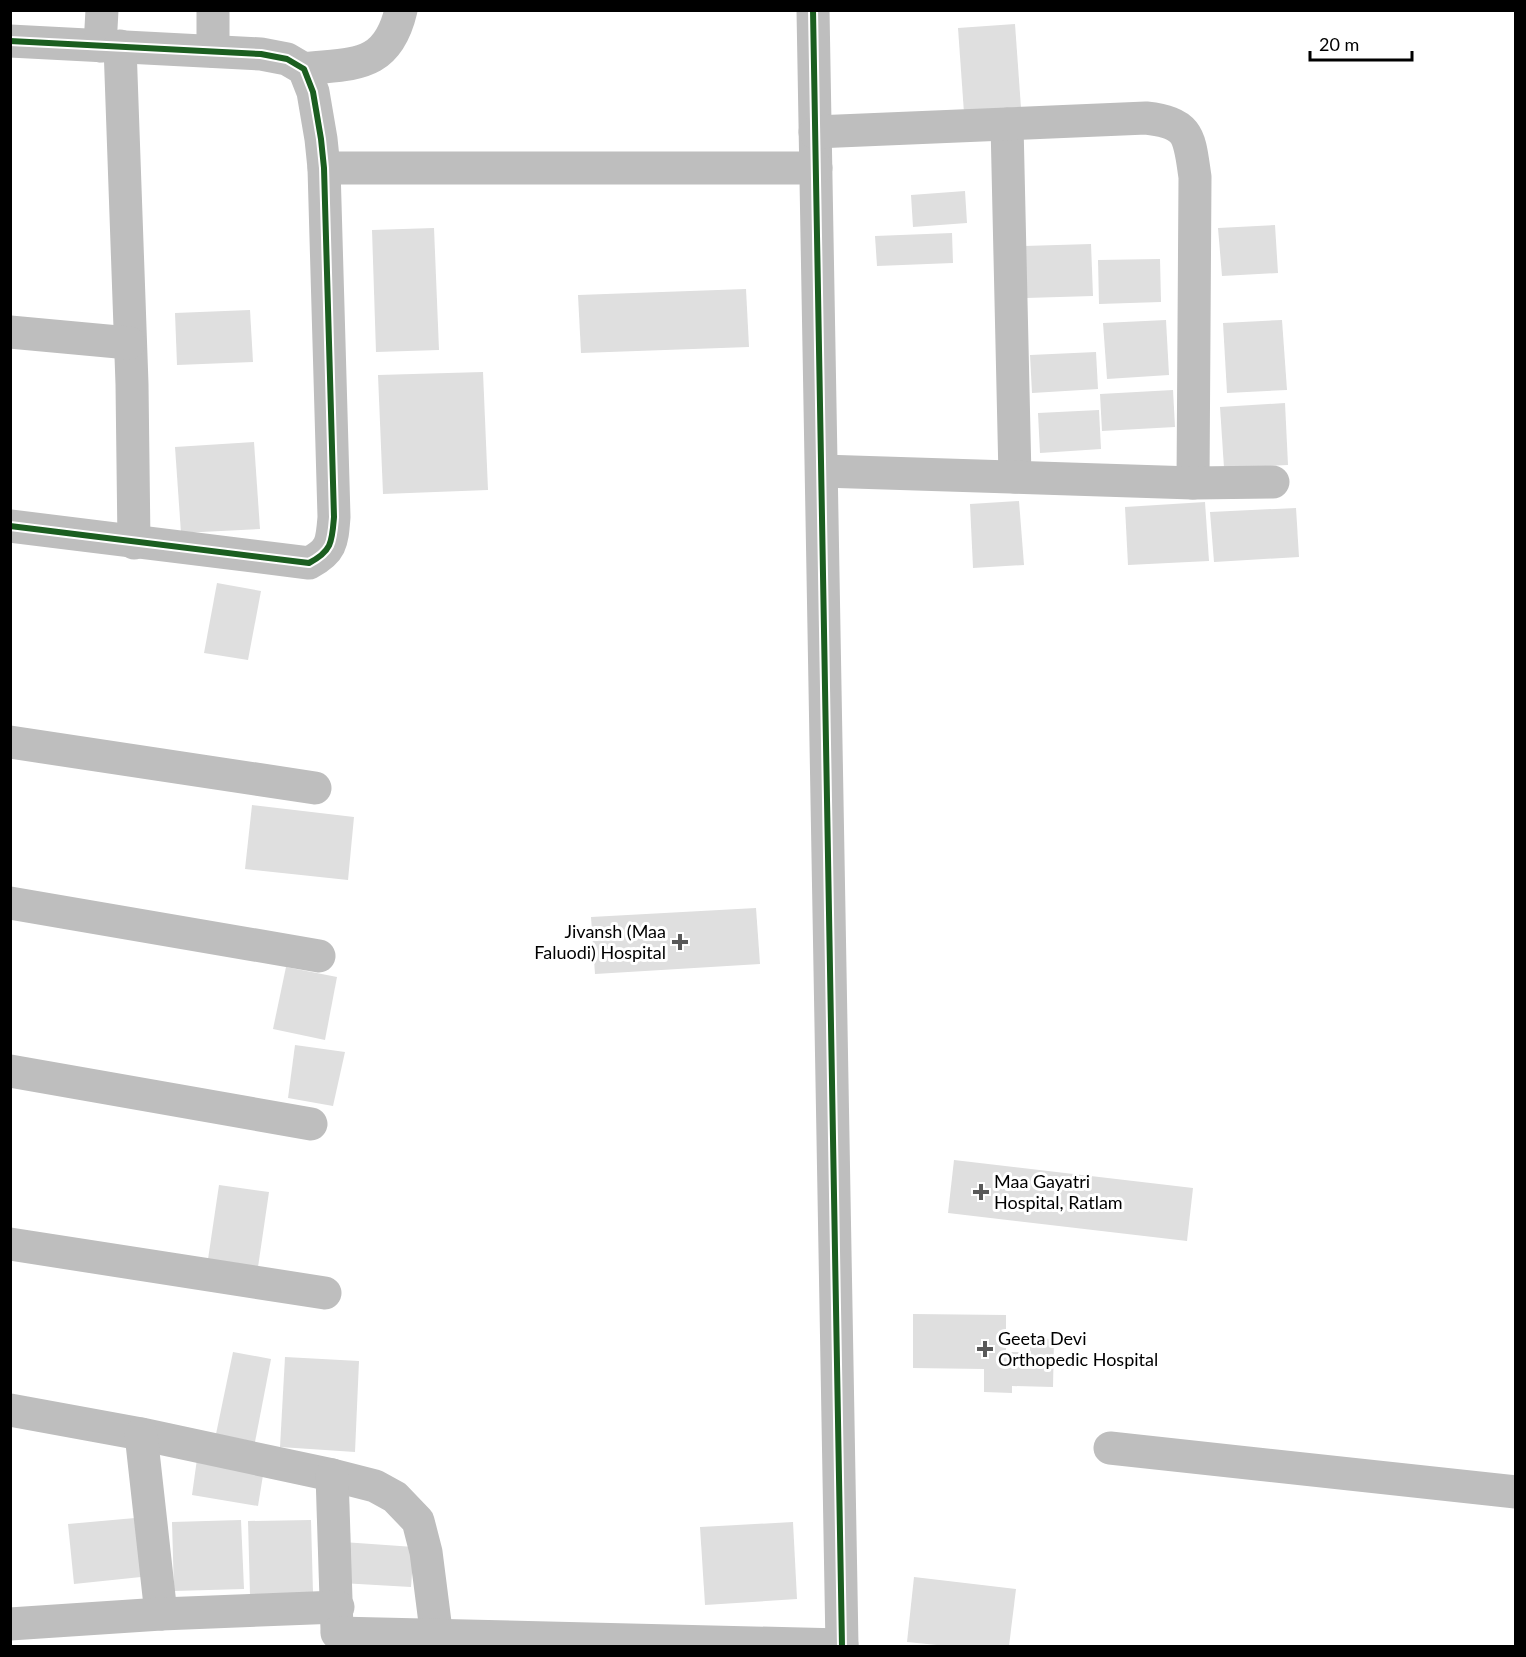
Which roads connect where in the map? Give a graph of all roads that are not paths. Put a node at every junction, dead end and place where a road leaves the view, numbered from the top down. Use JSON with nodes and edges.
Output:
{"nodes":[{"id":1,"x":102,"y":10,"type":"edge"},
{"id":2,"x":213,"y":10,"type":"edge"},
{"id":3,"x":401,"y":10,"type":"edge"},
{"id":4,"x":813,"y":10,"type":"edge"},
{"id":5,"x":10,"y":41,"type":"edge"},
{"id":6,"x":110,"y":46,"type":"junction"},
{"id":7,"x":213,"y":51,"type":"junction"},
{"id":8,"x":304,"y":69,"type":"junction"},
{"id":9,"x":1007,"y":124,"type":"junction"},
{"id":10,"x":815,"y":132,"type":"junction"},
{"id":11,"x":324,"y":168,"type":"junction"},
{"id":12,"x":816,"y":168,"type":"junction"},
{"id":13,"x":10,"y":332,"type":"edge"},
{"id":14,"x":129,"y":343,"type":"junction"},
{"id":15,"x":822,"y":471,"type":"junction"},
{"id":16,"x":1014,"y":477,"type":"junction"},
{"id":17,"x":1274,"y":482,"type":"dead end"},
{"id":18,"x":1193,"y":483,"type":"junction"},
{"id":19,"x":10,"y":526,"type":"edge"},
{"id":20,"x":134,"y":543,"type":"junction"},
{"id":21,"x":10,"y":742,"type":"edge"},
{"id":22,"x":315,"y":788,"type":"dead end"},
{"id":23,"x":10,"y":903,"type":"edge"},
{"id":24,"x":320,"y":956,"type":"dead end"},
{"id":25,"x":10,"y":1071,"type":"edge"},
{"id":26,"x":311,"y":1124,"type":"dead end"},
{"id":27,"x":10,"y":1244,"type":"edge"},
{"id":28,"x":325,"y":1293,"type":"dead end"},
{"id":29,"x":10,"y":1410,"type":"edge"},
{"id":30,"x":141,"y":1434,"type":"junction"},
{"id":31,"x":1110,"y":1448,"type":"dead end"},
{"id":32,"x":332,"y":1475,"type":"junction"},
{"id":33,"x":1515,"y":1492,"type":"edge"},
{"id":34,"x":161,"y":1614,"type":"junction"},
{"id":35,"x":10,"y":1624,"type":"edge"},
{"id":36,"x":337,"y":1629,"type":"edge"},
{"id":37,"x":438,"y":1641,"type":"edge"},
{"id":38,"x":600,"y":1643,"type":"edge"},
{"id":39,"x":842,"y":1646,"type":"edge"}],
"edges":[{"from":1,"to":6,"type":"street"},
{"from":2,"to":7,"type":"street"},
{"from":3,"to":8,"type":"street"},
{"from":4,"to":10,"type":"street"},
{"from":5,"to":6,"type":"street"},
{"from":6,"to":7,"type":"street"},
{"from":6,"to":14,"type":"street"},
{"from":7,"to":8,"type":"street"},
{"from":8,"to":11,"type":"street"},
{"from":9,"to":10,"type":"street"},
{"from":9,"to":16,"type":"street"},
{"from":9,"to":18,"type":"street"},
{"from":10,"to":12,"type":"street"},
{"from":11,"to":12,"type":"street"},
{"from":11,"to":20,"type":"street"},
{"from":12,"to":15,"type":"street"},
{"from":13,"to":14,"type":"street"},
{"from":14,"to":20,"type":"street"},
{"from":15,"to":16,"type":"street"},
{"from":15,"to":39,"type":"street"},
{"from":16,"to":18,"type":"street"},
{"from":17,"to":18,"type":"street"},
{"from":19,"to":20,"type":"street"},
{"from":21,"to":22,"type":"street"},
{"from":23,"to":24,"type":"street"},
{"from":25,"to":26,"type":"street"},
{"from":27,"to":28,"type":"street"},
{"from":29,"to":30,"type":"street"},
{"from":30,"to":32,"type":"street"},
{"from":30,"to":34,"type":"street"},
{"from":31,"to":33,"type":"street"},
{"from":32,"to":36,"type":"street"},
{"from":32,"to":37,"type":"street"},
{"from":34,"to":35,"type":"street"},
{"from":34,"to":36,"type":"street"},
{"from":36,"to":37,"type":"street"},
{"from":37,"to":38,"type":"street"},
{"from":38,"to":39,"type":"street"}]}
